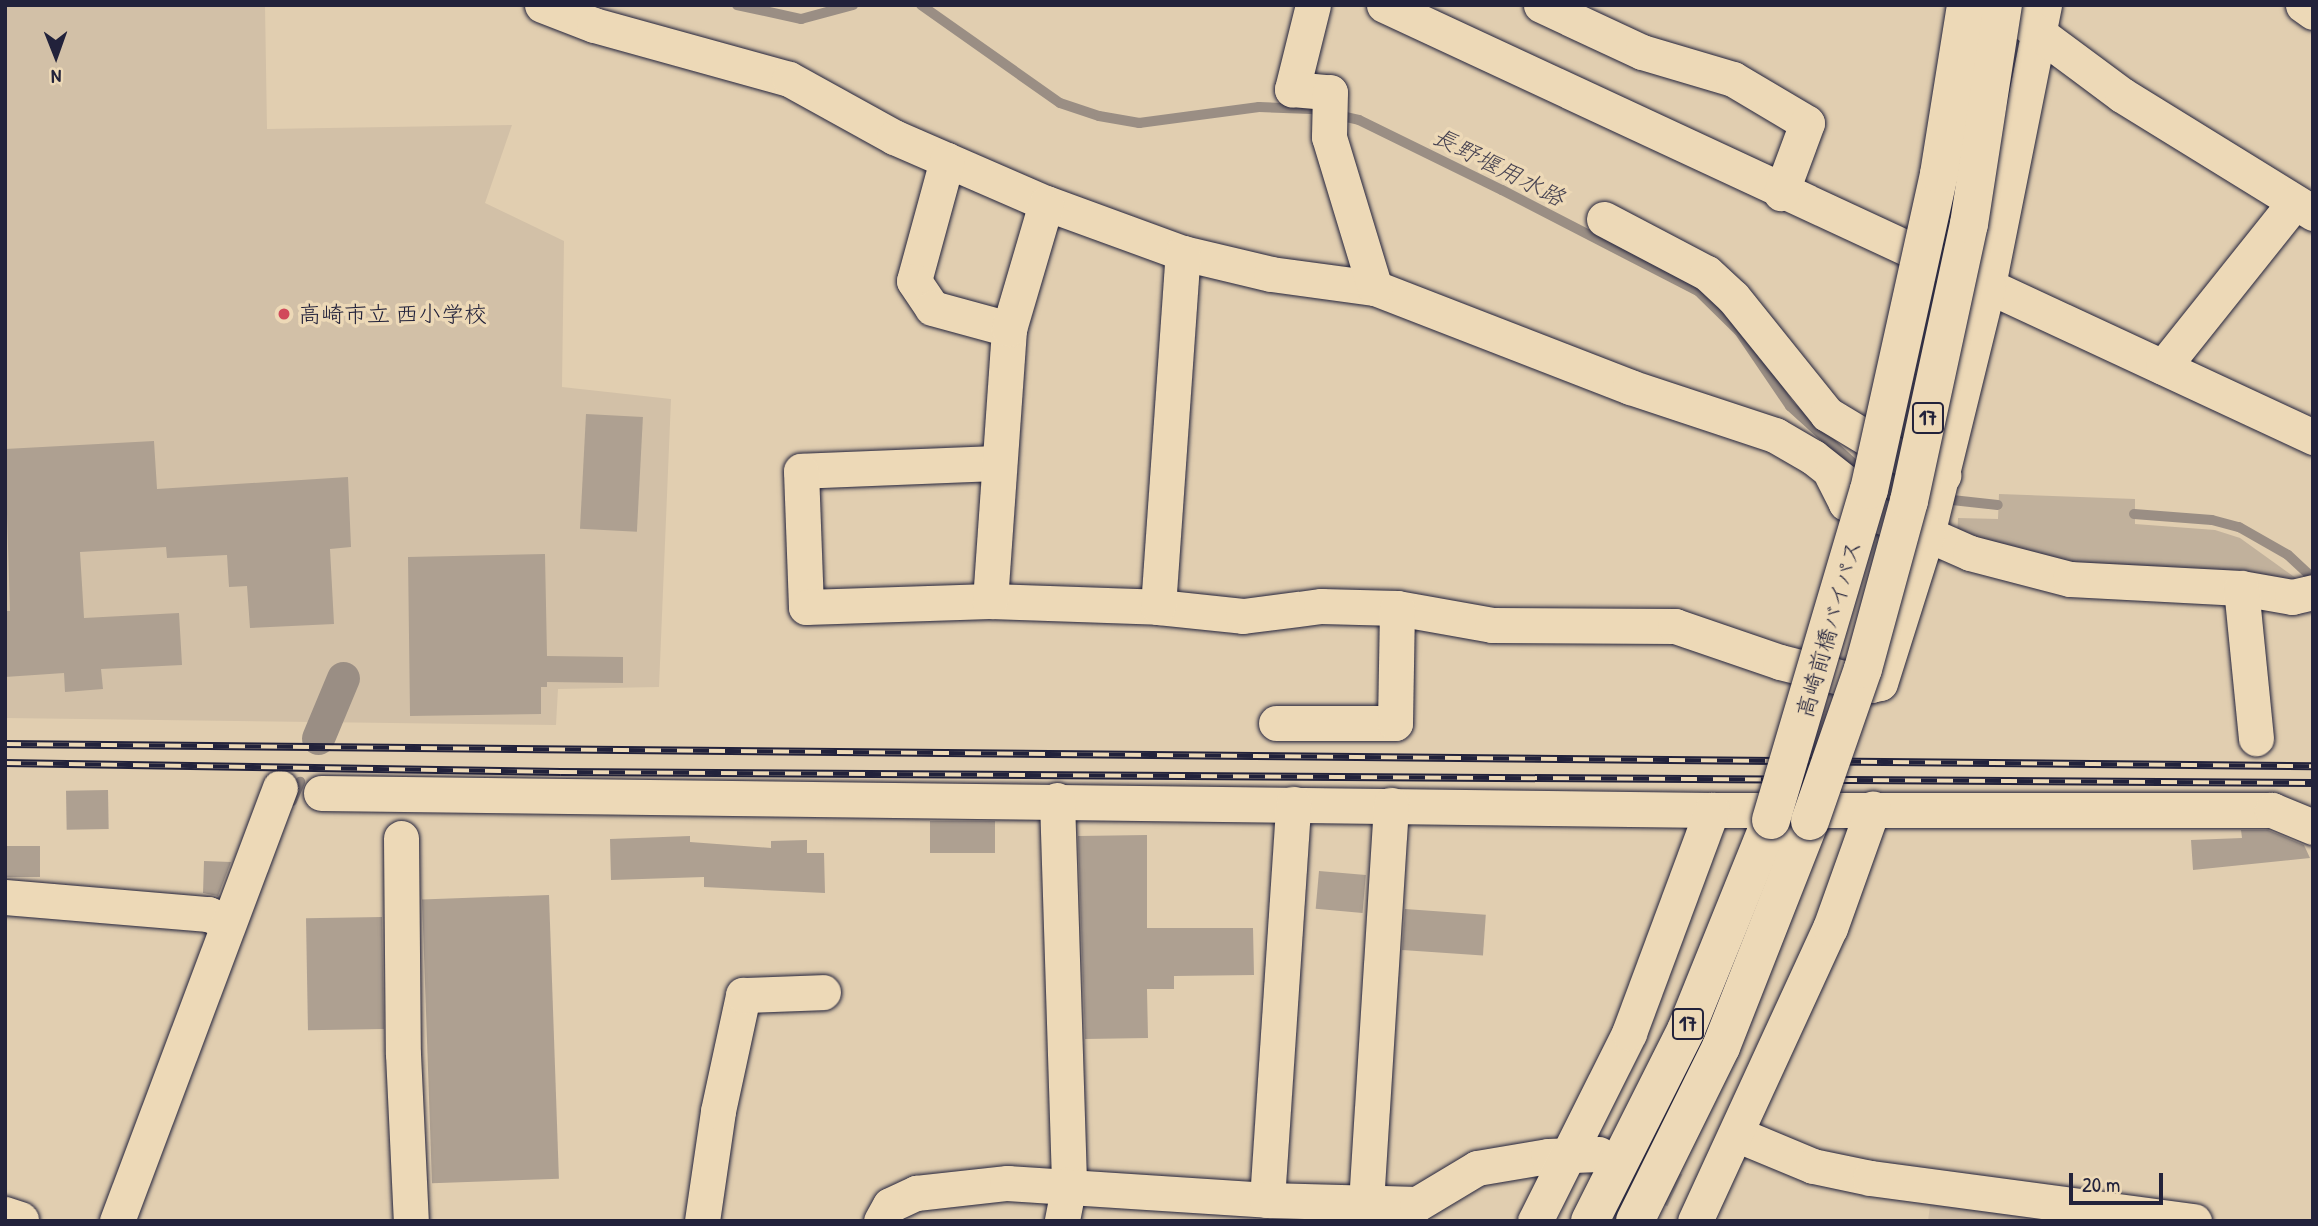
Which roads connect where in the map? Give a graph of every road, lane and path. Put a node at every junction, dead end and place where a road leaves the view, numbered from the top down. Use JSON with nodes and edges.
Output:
{"nodes":[{"id":1,"x":542,"y":5,"type":"edge"},
{"id":2,"x":1313,"y":5,"type":"edge"},
{"id":3,"x":1384,"y":5,"type":"edge"},
{"id":4,"x":1541,"y":5,"type":"edge"},
{"id":5,"x":1966,"y":5,"type":"edge"},
{"id":6,"x":2001,"y":5,"type":"edge"},
{"id":7,"x":2303,"y":5,"type":"edge"},
{"id":8,"x":2313,"y":12,"type":"edge"},
{"id":9,"x":2041,"y":18,"type":"edge"},
{"id":10,"x":947,"y":160,"type":"junction"},
{"id":11,"x":1781,"y":192,"type":"junction"},
{"id":12,"x":1046,"y":203,"type":"junction"},
{"id":13,"x":2303,"y":208,"type":"edge"},
{"id":14,"x":1604,"y":219,"type":"dead end"},
{"id":15,"x":1183,"y":253,"type":"junction"},
{"id":16,"x":1988,"y":286,"type":"junction"},
{"id":17,"x":1375,"y":288,"type":"junction"},
{"id":18,"x":1009,"y":329,"type":"junction"},
{"id":19,"x":2163,"y":367,"type":"junction"},
{"id":20,"x":2313,"y":437,"type":"edge"},
{"id":21,"x":997,"y":463,"type":"junction"},
{"id":22,"x":1942,"y":479,"type":"junction"},
{"id":23,"x":1930,"y":526,"type":"junction"},
{"id":24,"x":2241,"y":588,"type":"junction"},
{"id":25,"x":2310,"y":593,"type":"edge"},
{"id":26,"x":990,"y":601,"type":"junction"},
{"id":27,"x":1157,"y":607,"type":"junction"},
{"id":28,"x":1397,"y":608,"type":"junction"},
{"id":29,"x":1276,"y":723,"type":"dead end"},
{"id":30,"x":2256,"y":738,"type":"dead end"},
{"id":31,"x":280,"y":788,"type":"dead end"},
{"id":32,"x":321,"y":793,"type":"dead end"},
{"id":33,"x":1057,"y":800,"type":"junction"},
{"id":34,"x":1293,"y":804,"type":"junction"},
{"id":35,"x":1391,"y":806,"type":"junction"},
{"id":36,"x":1873,"y":808,"type":"junction"},
{"id":37,"x":1712,"y":810,"type":"junction"},
{"id":38,"x":2313,"y":827,"type":"edge"},
{"id":39,"x":401,"y":838,"type":"dead end"},
{"id":40,"x":5,"y":897,"type":"edge"},
{"id":41,"x":228,"y":922,"type":"junction"},
{"id":42,"x":823,"y":992,"type":"dead end"},
{"id":43,"x":1737,"y":1135,"type":"junction"},
{"id":44,"x":1585,"y":1154,"type":"junction"},
{"id":45,"x":1069,"y":1184,"type":"junction"},
{"id":46,"x":1267,"y":1200,"type":"junction"},
{"id":47,"x":1366,"y":1203,"type":"junction"},
{"id":48,"x":1691,"y":1204,"type":"edge"},
{"id":49,"x":5,"y":1216,"type":"edge"},
{"id":50,"x":20,"y":1221,"type":"edge"},
{"id":51,"x":117,"y":1221,"type":"edge"},
{"id":52,"x":411,"y":1221,"type":"edge"},
{"id":53,"x":702,"y":1221,"type":"edge"},
{"id":54,"x":881,"y":1221,"type":"edge"},
{"id":55,"x":1062,"y":1221,"type":"edge"},
{"id":56,"x":1535,"y":1221,"type":"edge"},
{"id":57,"x":1590,"y":1221,"type":"edge"},
{"id":58,"x":1635,"y":1221,"type":"edge"},
{"id":59,"x":2194,"y":1221,"type":"edge"}],
"edges":[{"from":1,"to":10,"type":"street"},
{"from":2,"to":17,"type":"street"},
{"from":3,"to":11,"type":"street"},
{"from":4,"to":11,"type":"street"},
{"from":5,"to":57,"type":"main road","name":"高崎前橋バイパス","number":"17","bridge":true},
{"from":6,"to":9,"type":"street"},
{"from":6,"to":58,"type":"main road","name":"高崎前橋バイパス","number":"17","bridge":true},
{"from":7,"to":8,"type":"street"},
{"from":9,"to":13,"type":"street"},
{"from":9,"to":16,"type":"street"},
{"from":10,"to":12,"type":"street"},
{"from":10,"to":18,"type":"street"},
{"from":11,"to":16,"type":"street"},
{"from":12,"to":15,"type":"street"},
{"from":12,"to":18,"type":"street"},
{"from":13,"to":19,"type":"street"},
{"from":14,"to":22,"type":"street"},
{"from":15,"to":17,"type":"street"},
{"from":15,"to":27,"type":"street"},
{"from":16,"to":19,"type":"street"},
{"from":16,"to":22,"type":"street"},
{"from":17,"to":23,"type":"street"},
{"from":18,"to":21,"type":"street"},
{"from":19,"to":20,"type":"street"},
{"from":21,"to":26,"type":"street"},
{"from":21,"to":26,"type":"street"},
{"from":22,"to":23,"type":"street"},
{"from":23,"to":24,"type":"street"},
{"from":23,"to":28,"type":"street"},
{"from":24,"to":25,"type":"street"},
{"from":24,"to":30,"type":"street"},
{"from":26,"to":27,"type":"street"},
{"from":27,"to":28,"type":"street"},
{"from":28,"to":29,"type":"street"},
{"from":31,"to":41,"type":"street"},
{"from":32,"to":33,"type":"street"},
{"from":33,"to":34,"type":"street"},
{"from":33,"to":45,"type":"street"},
{"from":34,"to":35,"type":"street"},
{"from":34,"to":46,"type":"street"},
{"from":35,"to":37,"type":"street"},
{"from":35,"to":47,"type":"street"},
{"from":36,"to":37,"type":"street"},
{"from":36,"to":38,"type":"street"},
{"from":36,"to":43,"type":"street"},
{"from":37,"to":44,"type":"street"},
{"from":39,"to":52,"type":"street"},
{"from":40,"to":41,"type":"street"},
{"from":41,"to":51,"type":"street"},
{"from":42,"to":53,"type":"street"},
{"from":43,"to":48,"type":"street"},
{"from":43,"to":59,"type":"street"},
{"from":44,"to":47,"type":"street"},
{"from":44,"to":56,"type":"street"},
{"from":45,"to":46,"type":"street"},
{"from":45,"to":54,"type":"street"},
{"from":45,"to":55,"type":"street"},
{"from":46,"to":47,"type":"street"},
{"from":49,"to":50,"type":"main road"}]}
